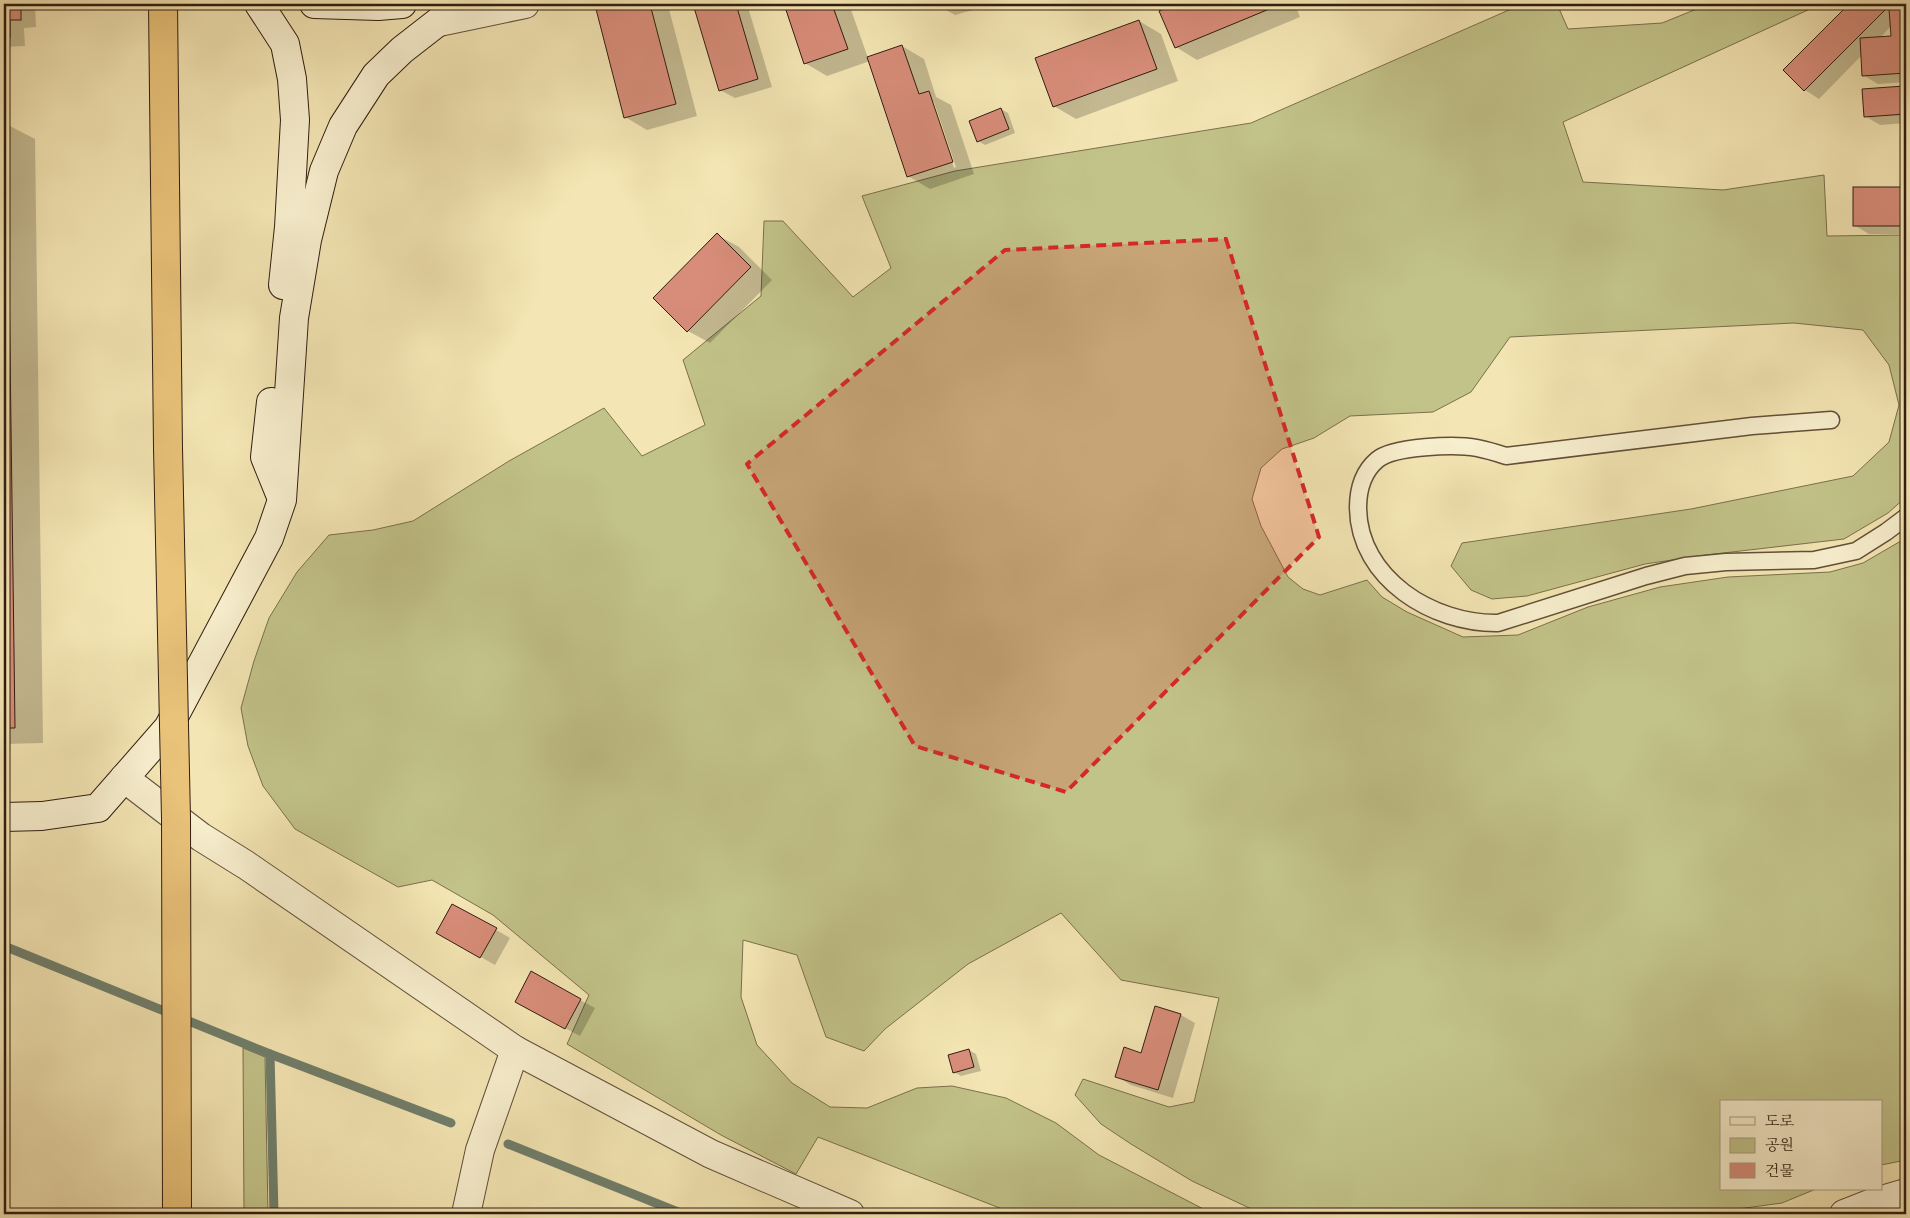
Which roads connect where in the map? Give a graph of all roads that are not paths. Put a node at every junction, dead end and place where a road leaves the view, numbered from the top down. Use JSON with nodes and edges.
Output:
{"nodes":[{"id":1,"x":164,"y":4,"type":"edge"},
{"id":2,"x":259,"y":4,"type":"edge"},
{"id":3,"x":314,"y":4,"type":"edge"},
{"id":4,"x":402,"y":4,"type":"edge"},
{"id":5,"x":467,"y":4,"type":"edge"},
{"id":6,"x":525,"y":4,"type":"edge"},
{"id":7,"x":438,"y":22,"type":"junction"},
{"id":8,"x":1831,"y":420,"type":"dead end"},
{"id":9,"x":282,"y":500,"type":"junction"},
{"id":10,"x":1906,"y":517,"type":"edge"},
{"id":11,"x":124,"y":778,"type":"junction"},
{"id":12,"x":4,"y":817,"type":"edge"},
{"id":13,"x":515,"y":1050,"type":"junction"},
{"id":14,"x":1906,"y":1193,"type":"edge"},
{"id":15,"x":178,"y":1214,"type":"edge"},
{"id":16,"x":466,"y":1214,"type":"edge"},
{"id":17,"x":850,"y":1214,"type":"edge"},
{"id":18,"x":1844,"y":1214,"type":"edge"}],
"edges":[{"from":1,"to":15,"type":"highway","bridge":true},
{"from":2,"to":9,"type":"street"},
{"from":3,"to":4,"type":"street"},
{"from":5,"to":7,"type":"street"},
{"from":6,"to":7,"type":"street"},
{"from":7,"to":9,"type":"street"},
{"from":8,"to":10,"type":"lane"},
{"from":9,"to":11,"type":"street"},
{"from":11,"to":12,"type":"street"},
{"from":11,"to":13,"type":"street"},
{"from":13,"to":16,"type":"street"},
{"from":13,"to":17,"type":"street"},
{"from":14,"to":18,"type":"street"}]}
